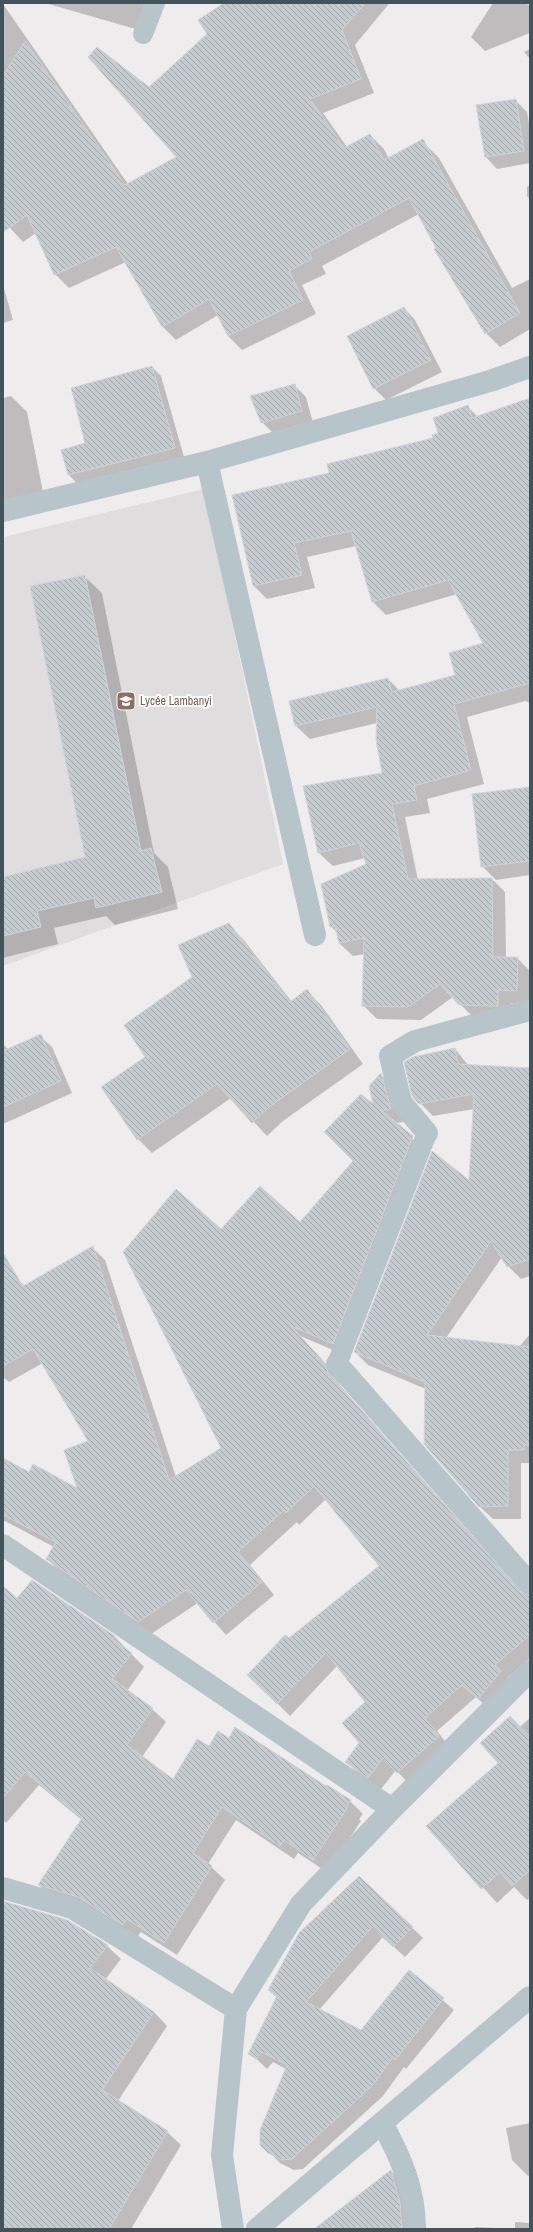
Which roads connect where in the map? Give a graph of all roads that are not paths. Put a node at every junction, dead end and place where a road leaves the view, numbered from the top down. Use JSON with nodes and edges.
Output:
{"nodes":[{"id":1,"x":155,"y":3,"type":"edge"},
{"id":2,"x":143,"y":34,"type":"dead end"},
{"id":3,"x":530,"y":367,"type":"edge"},
{"id":4,"x":207,"y":462,"type":"junction"},
{"id":5,"x":3,"y":511,"type":"edge"},
{"id":6,"x":315,"y":934,"type":"dead end"},
{"id":7,"x":530,"y":1010,"type":"edge"},
{"id":8,"x":427,"y":1133,"type":"joint"},
{"id":9,"x":337,"y":1364,"type":"joint"},
{"id":10,"x":3,"y":1545,"type":"edge"},
{"id":11,"x":530,"y":1584,"type":"edge"},
{"id":12,"x":530,"y":1671,"type":"edge"},
{"id":13,"x":392,"y":1809,"type":"junction"},
{"id":14,"x":3,"y":1888,"type":"edge"},
{"id":15,"x":530,"y":1997,"type":"edge"},
{"id":16,"x":236,"y":2009,"type":"junction"},
{"id":17,"x":382,"y":2123,"type":"junction"},
{"id":18,"x":233,"y":2229,"type":"edge"},
{"id":19,"x":257,"y":2229,"type":"edge"},
{"id":20,"x":415,"y":2229,"type":"edge"}],
"edges":[{"from":1,"to":2,"type":"lane"},
{"from":3,"to":4,"type":"street"},
{"from":4,"to":5,"type":"street"},
{"from":4,"to":6,"type":"street"},
{"from":7,"to":8,"type":"street"},
{"from":8,"to":9,"type":"lane"},
{"from":9,"to":11,"type":"street"},
{"from":10,"to":13,"type":"street"},
{"from":12,"to":13,"type":"street"},
{"from":13,"to":16,"type":"street"},
{"from":14,"to":16,"type":"street"},
{"from":15,"to":17,"type":"street"},
{"from":16,"to":18,"type":"street"},
{"from":17,"to":19,"type":"street"},
{"from":17,"to":20,"type":"street"}]}
